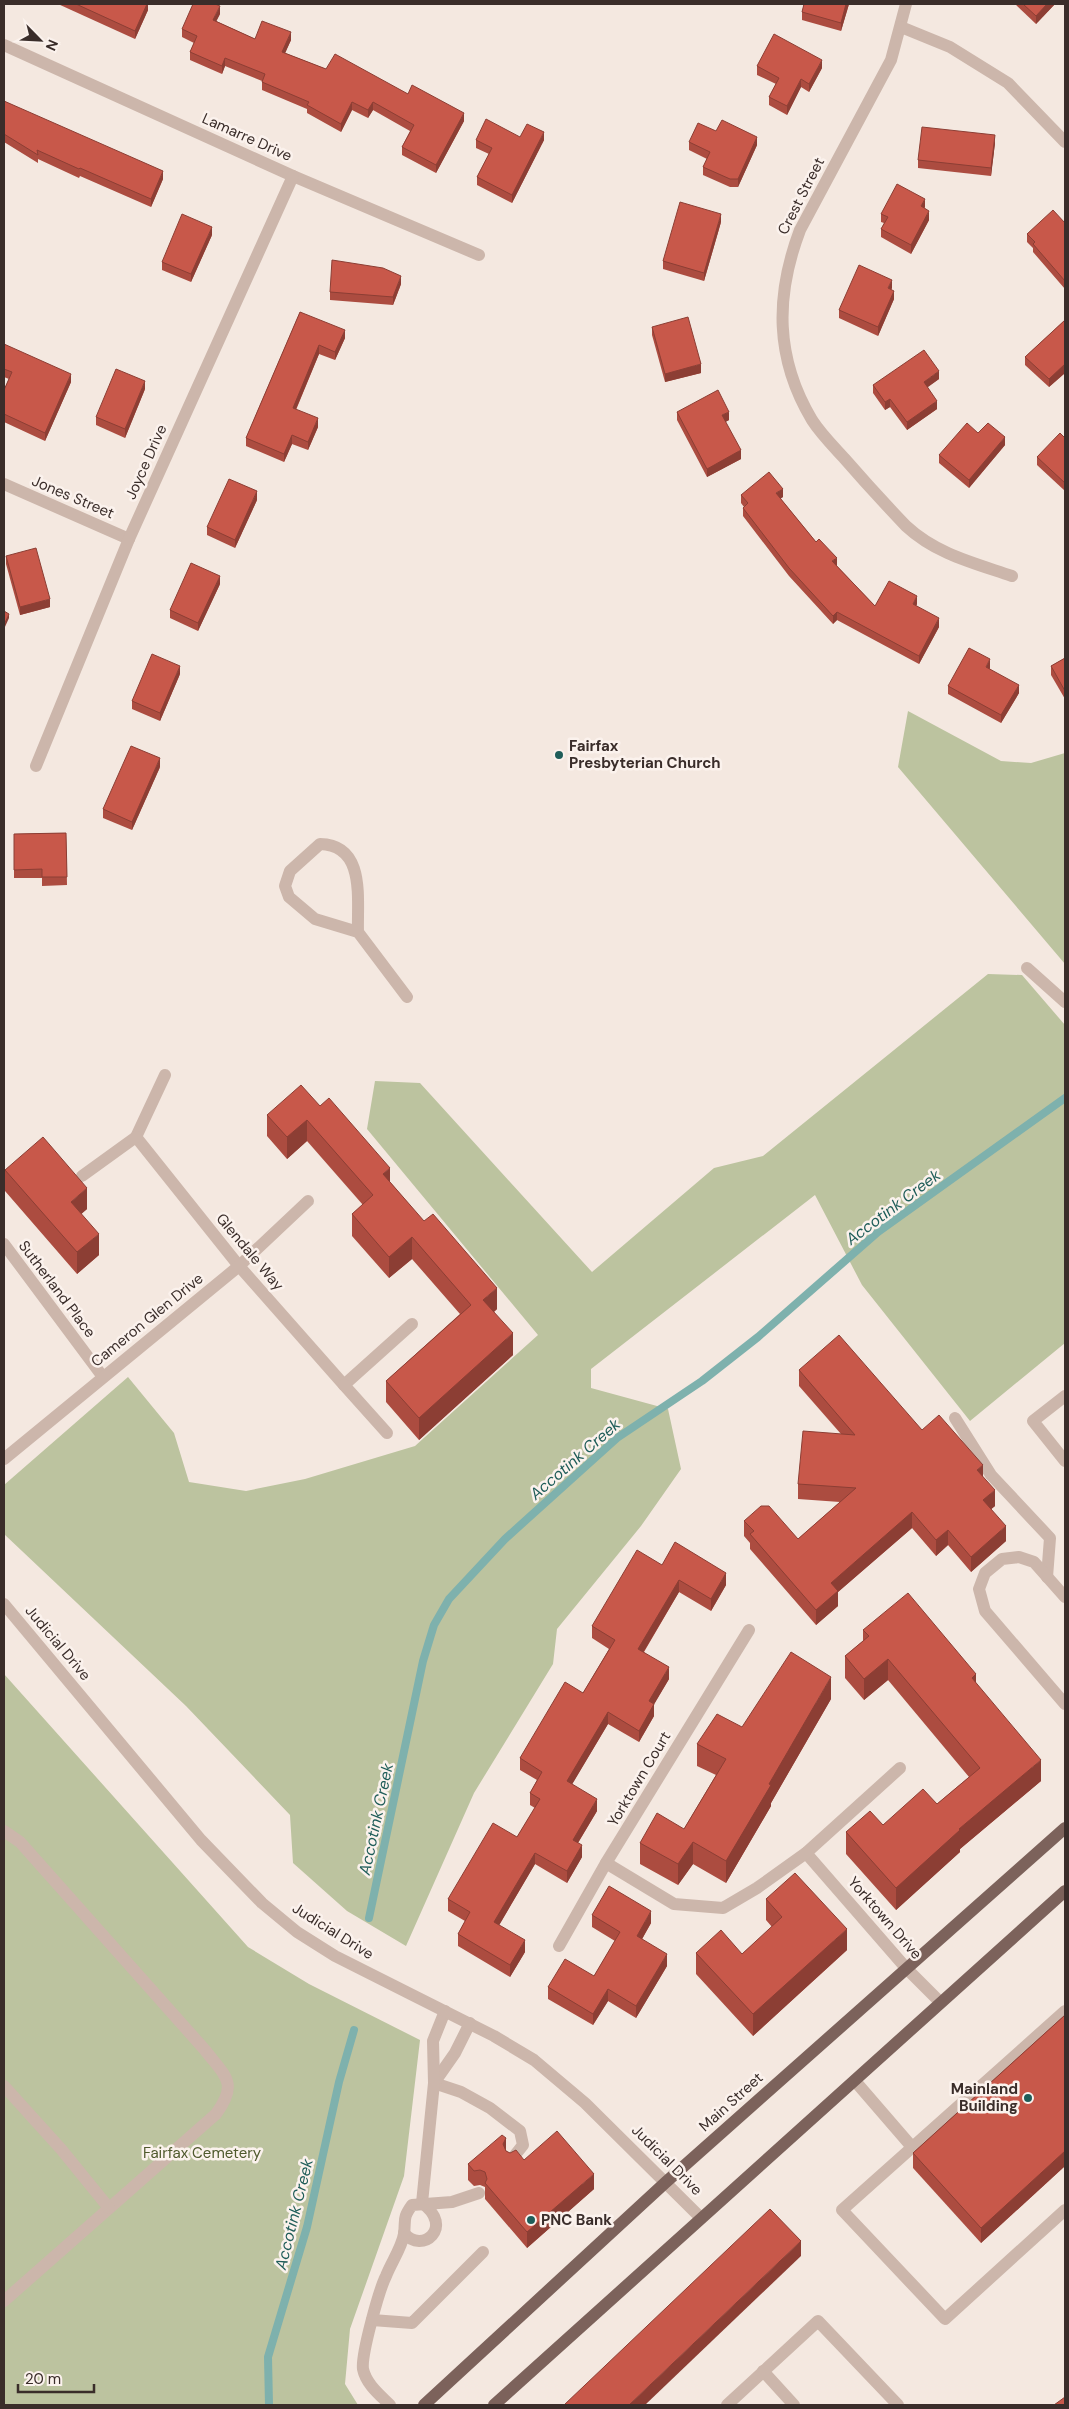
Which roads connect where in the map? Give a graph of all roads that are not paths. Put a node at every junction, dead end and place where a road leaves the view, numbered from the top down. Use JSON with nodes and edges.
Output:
{"nodes":[{"id":1,"x":906,"y":4,"type":"edge"},
{"id":2,"x":901,"y":27,"type":"junction"},
{"id":3,"x":4,"y":45,"type":"edge"},
{"id":4,"x":1065,"y":142,"type":"edge"},
{"id":5,"x":293,"y":176,"type":"junction"},
{"id":6,"x":479,"y":255,"type":"dead end"},
{"id":7,"x":4,"y":484,"type":"edge"},
{"id":8,"x":129,"y":539,"type":"junction"},
{"id":9,"x":1012,"y":576,"type":"dead end"},
{"id":10,"x":36,"y":766,"type":"dead end"},
{"id":11,"x":358,"y":932,"type":"junction"},
{"id":12,"x":1027,"y":968,"type":"dead end"},
{"id":13,"x":407,"y":997,"type":"dead end"},
{"id":14,"x":1065,"y":1002,"type":"edge"},
{"id":15,"x":165,"y":1075,"type":"dead end"},
{"id":16,"x":136,"y":1137,"type":"junction"},
{"id":17,"x":82,"y":1176,"type":"dead end"},
{"id":18,"x":308,"y":1201,"type":"dead end"},
{"id":19,"x":4,"y":1244,"type":"edge"},
{"id":20,"x":239,"y":1266,"type":"junction"},
{"id":21,"x":412,"y":1324,"type":"dead end"},
{"id":22,"x":103,"y":1377,"type":"junction"},
{"id":23,"x":344,"y":1385,"type":"junction"},
{"id":24,"x":1065,"y":1396,"type":"edge"},
{"id":25,"x":955,"y":1418,"type":"dead end"},
{"id":26,"x":387,"y":1433,"type":"dead end"},
{"id":27,"x":4,"y":1459,"type":"edge"},
{"id":28,"x":1065,"y":1461,"type":"edge"},
{"id":29,"x":1047,"y":1577,"type":"junction"},
{"id":30,"x":1065,"y":1598,"type":"edge"},
{"id":31,"x":4,"y":1604,"type":"edge"},
{"id":32,"x":749,"y":1630,"type":"dead end"},
{"id":33,"x":1065,"y":1704,"type":"edge"},
{"id":34,"x":900,"y":1768,"type":"dead end"},
{"id":35,"x":1065,"y":1828,"type":"edge"},
{"id":36,"x":4,"y":1831,"type":"edge"},
{"id":37,"x":806,"y":1853,"type":"junction"},
{"id":38,"x":606,"y":1863,"type":"junction"},
{"id":39,"x":1065,"y":1892,"type":"edge"},
{"id":40,"x":559,"y":1946,"type":"dead end"},
{"id":41,"x":906,"y":1968,"type":"junction"},
{"id":42,"x":940,"y":2002,"type":"junction"},
{"id":43,"x":445,"y":2011,"type":"junction"},
{"id":44,"x":1065,"y":2011,"type":"edge"},
{"id":45,"x":470,"y":2023,"type":"junction"},
{"id":46,"x":854,"y":2081,"type":"junction"},
{"id":47,"x":434,"y":2084,"type":"junction"},
{"id":48,"x":4,"y":2086,"type":"edge"},
{"id":49,"x":912,"y":2147,"type":"junction"},
{"id":50,"x":512,"y":2160,"type":"edge"},
{"id":51,"x":666,"y":2182,"type":"junction"},
{"id":52,"x":479,"y":2192,"type":"edge"},
{"id":53,"x":422,"y":2203,"type":"junction"},
{"id":54,"x":109,"y":2208,"type":"junction"},
{"id":55,"x":1065,"y":2210,"type":"edge"},
{"id":56,"x":702,"y":2218,"type":"junction"},
{"id":57,"x":404,"y":2233,"type":"junction"},
{"id":58,"x":483,"y":2252,"type":"dead end"},
{"id":59,"x":4,"y":2301,"type":"edge"},
{"id":60,"x":372,"y":2320,"type":"junction"},
{"id":61,"x":764,"y":2371,"type":"junction"},
{"id":62,"x":390,"y":2405,"type":"edge"},
{"id":63,"x":424,"y":2405,"type":"edge"},
{"id":64,"x":494,"y":2405,"type":"edge"},
{"id":65,"x":727,"y":2405,"type":"edge"},
{"id":66,"x":794,"y":2405,"type":"edge"},
{"id":67,"x":898,"y":2405,"type":"edge"}],
"edges":[{"from":1,"to":2,"type":"street","name":"Crest Street"},
{"from":2,"to":4,"type":"street"},
{"from":2,"to":9,"type":"street","name":"Crest Street"},
{"from":3,"to":5,"type":"street","name":"Lamarre Drive"},
{"from":5,"to":6,"type":"street","name":"Lamarre Drive"},
{"from":5,"to":8,"type":"street","name":"Joyce Drive"},
{"from":7,"to":8,"type":"street","name":"Jones Street"},
{"from":8,"to":10,"type":"street","name":"Joyce Drive"},
{"from":11,"to":11,"type":"street"},
{"from":11,"to":13,"type":"street"},
{"from":12,"to":14,"type":"street"},
{"from":15,"to":16,"type":"street"},
{"from":16,"to":17,"type":"street"},
{"from":16,"to":20,"type":"street","name":"Glendale Way"},
{"from":18,"to":20,"type":"street","name":"Cameron Glen Drive"},
{"from":19,"to":22,"type":"street","name":"Sutherland Place"},
{"from":20,"to":22,"type":"street","name":"Cameron Glen Drive"},
{"from":20,"to":23,"type":"street","name":"Glendale Way"},
{"from":21,"to":23,"type":"street"},
{"from":22,"to":27,"type":"street","name":"Cameron Glen Drive"},
{"from":23,"to":26,"type":"street","name":"Glendale Way"},
{"from":24,"to":28,"type":"street"},
{"from":25,"to":29,"type":"street"},
{"from":29,"to":30,"type":"street"},
{"from":29,"to":33,"type":"street"},
{"from":31,"to":43,"type":"street","name":"Judicial Drive"},
{"from":32,"to":38,"type":"street","name":"Yorktown Court"},
{"from":34,"to":37,"type":"street"},
{"from":35,"to":41,"type":"main road","name":"Main Street"},
{"from":36,"to":54,"type":"street"},
{"from":37,"to":38,"type":"street"},
{"from":37,"to":41,"type":"street","name":"Yorktown Drive"},
{"from":38,"to":40,"type":"street","name":"Yorktown Court"},
{"from":39,"to":42,"type":"main road"},
{"from":41,"to":42,"type":"street","name":"Yorktown Drive"},
{"from":41,"to":51,"type":"main road","name":"Main Street"},
{"from":42,"to":46,"type":"main road"},
{"from":43,"to":45,"type":"street","name":"Judicial Drive"},
{"from":43,"to":47,"type":"street"},
{"from":44,"to":49,"type":"street"},
{"from":45,"to":47,"type":"street"},
{"from":45,"to":51,"type":"street","name":"Judicial Drive"},
{"from":46,"to":49,"type":"street"},
{"from":46,"to":56,"type":"main road"},
{"from":47,"to":50,"type":"street"},
{"from":47,"to":53,"type":"street"},
{"from":48,"to":54,"type":"street"},
{"from":49,"to":55,"type":"street"},
{"from":51,"to":56,"type":"street","name":"Judicial Drive"},
{"from":51,"to":63,"type":"main road","name":"Main Street"},
{"from":52,"to":53,"type":"street"},
{"from":53,"to":57,"type":"street"},
{"from":53,"to":57,"type":"street"},
{"from":54,"to":59,"type":"street"},
{"from":56,"to":64,"type":"main road"},
{"from":57,"to":60,"type":"street"},
{"from":58,"to":60,"type":"street"},
{"from":60,"to":62,"type":"street"},
{"from":61,"to":65,"type":"street"},
{"from":61,"to":66,"type":"street"},
{"from":61,"to":67,"type":"street"}]}
